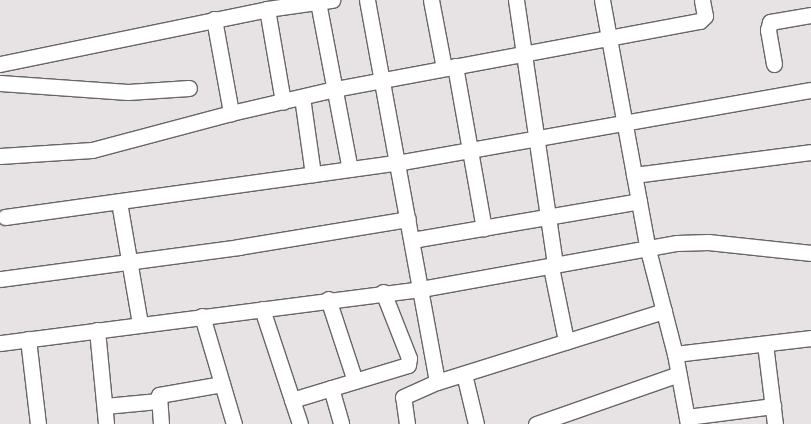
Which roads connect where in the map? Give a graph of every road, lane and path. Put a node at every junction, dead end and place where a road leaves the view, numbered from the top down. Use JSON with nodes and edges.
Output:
{"nodes":[{"id":1,"x":367,"y":0,"type":"edge"},
{"id":2,"x":431,"y":0,"type":"edge"},
{"id":3,"x":516,"y":0,"type":"edge"},
{"id":4,"x":602,"y":0,"type":"edge"},
{"id":5,"x":702,"y":0,"type":"edge"},
{"id":6,"x":325,"y":1,"type":"edge"},
{"id":7,"x":267,"y":9,"type":"junction"},
{"id":8,"x":811,"y":15,"type":"edge"},
{"id":9,"x":214,"y":19,"type":"junction"},
{"id":10,"x":610,"y":37,"type":"junction"},
{"id":11,"x":523,"y":53,"type":"junction"},
{"id":12,"x":0,"y":64,"type":"edge"},
{"id":13,"x":774,"y":64,"type":"dead end"},
{"id":14,"x":449,"y":67,"type":"junction"},
{"id":15,"x":380,"y":81,"type":"junction"},
{"id":16,"x":0,"y":82,"type":"edge"},
{"id":17,"x":189,"y":88,"type":"dead end"},
{"id":18,"x":335,"y":90,"type":"junction"},
{"id":19,"x":811,"y":90,"type":"edge"},
{"id":20,"x":302,"y":97,"type":"junction"},
{"id":21,"x":283,"y":102,"type":"junction"},
{"id":22,"x":231,"y":113,"type":"junction"},
{"id":23,"x":624,"y":121,"type":"junction"},
{"id":24,"x":536,"y":137,"type":"junction"},
{"id":25,"x":471,"y":149,"type":"junction"},
{"id":26,"x":811,"y":152,"type":"edge"},
{"id":27,"x":0,"y":156,"type":"edge"},
{"id":28,"x":396,"y":163,"type":"junction"},
{"id":29,"x":350,"y":169,"type":"junction"},
{"id":30,"x":313,"y":174,"type":"junction"},
{"id":31,"x":634,"y":175,"type":"junction"},
{"id":32,"x":638,"y":201,"type":"junction"},
{"id":33,"x":119,"y":202,"type":"junction"},
{"id":34,"x":5,"y":217,"type":"dead end"},
{"id":35,"x":548,"y":217,"type":"junction"},
{"id":36,"x":408,"y":219,"type":"junction"},
{"id":37,"x":484,"y":228,"type":"junction"},
{"id":38,"x":412,"y":240,"type":"junction"},
{"id":39,"x":647,"y":246,"type":"junction"},
{"id":40,"x":811,"y":253,"type":"edge"},
{"id":41,"x":130,"y":262,"type":"junction"},
{"id":42,"x":553,"y":266,"type":"junction"},
{"id":43,"x":0,"y":279,"type":"edge"},
{"id":44,"x":421,"y":289,"type":"junction"},
{"id":45,"x":383,"y":292,"type":"junction"},
{"id":46,"x":328,"y":299,"type":"junction"},
{"id":47,"x":262,"y":309,"type":"junction"},
{"id":48,"x":664,"y":311,"type":"junction"},
{"id":49,"x":202,"y":316,"type":"junction"},
{"id":50,"x":140,"y":324,"type":"junction"},
{"id":51,"x":96,"y":330,"type":"junction"},
{"id":52,"x":811,"y":338,"type":"edge"},
{"id":53,"x":28,"y":339,"type":"junction"},
{"id":54,"x":566,"y":341,"type":"junction"},
{"id":55,"x":0,"y":343,"type":"edge"},
{"id":56,"x":764,"y":344,"type":"junction"},
{"id":57,"x":674,"y":354,"type":"junction"},
{"id":58,"x":464,"y":374,"type":"junction"},
{"id":59,"x":679,"y":374,"type":"junction"},
{"id":60,"x":355,"y":381,"type":"junction"},
{"id":61,"x":437,"y":382,"type":"junction"},
{"id":62,"x":222,"y":384,"type":"junction"},
{"id":63,"x":331,"y":388,"type":"junction"},
{"id":64,"x":292,"y":400,"type":"junction"},
{"id":65,"x":158,"y":401,"type":"junction"},
{"id":66,"x":105,"y":406,"type":"junction"},
{"id":67,"x":773,"y":406,"type":"junction"},
{"id":68,"x":687,"y":421,"type":"edge"},
{"id":69,"x":38,"y":424,"type":"edge"},
{"id":70,"x":106,"y":424,"type":"edge"},
{"id":71,"x":162,"y":424,"type":"edge"},
{"id":72,"x":234,"y":424,"type":"edge"},
{"id":73,"x":300,"y":424,"type":"edge"},
{"id":74,"x":341,"y":424,"type":"edge"},
{"id":75,"x":407,"y":424,"type":"edge"},
{"id":76,"x":476,"y":424,"type":"edge"},
{"id":77,"x":539,"y":424,"type":"edge"},
{"id":78,"x":775,"y":424,"type":"edge"}],
"edges":[{"from":1,"to":15,"type":"street"},
{"from":2,"to":14,"type":"street"},
{"from":3,"to":11,"type":"street"},
{"from":4,"to":10,"type":"street"},
{"from":5,"to":10,"type":"street"},
{"from":6,"to":7,"type":"street"},
{"from":6,"to":18,"type":"street"},
{"from":7,"to":9,"type":"street"},
{"from":7,"to":21,"type":"street"},
{"from":8,"to":13,"type":"street"},
{"from":9,"to":12,"type":"street"},
{"from":9,"to":22,"type":"street"},
{"from":10,"to":11,"type":"street"},
{"from":10,"to":23,"type":"street"},
{"from":11,"to":14,"type":"street"},
{"from":11,"to":24,"type":"street"},
{"from":14,"to":15,"type":"street"},
{"from":14,"to":25,"type":"street"},
{"from":15,"to":18,"type":"street"},
{"from":15,"to":28,"type":"street"},
{"from":16,"to":17,"type":"street"},
{"from":18,"to":20,"type":"street"},
{"from":18,"to":29,"type":"street"},
{"from":19,"to":23,"type":"street"},
{"from":20,"to":21,"type":"street"},
{"from":20,"to":30,"type":"street"},
{"from":21,"to":22,"type":"street"},
{"from":22,"to":27,"type":"street"},
{"from":23,"to":24,"type":"street"},
{"from":23,"to":31,"type":"street"},
{"from":24,"to":25,"type":"street"},
{"from":24,"to":35,"type":"street"},
{"from":25,"to":28,"type":"street"},
{"from":25,"to":37,"type":"street"},
{"from":26,"to":31,"type":"street"},
{"from":28,"to":29,"type":"street"},
{"from":28,"to":36,"type":"street"},
{"from":29,"to":30,"type":"street"},
{"from":30,"to":33,"type":"street"},
{"from":31,"to":32,"type":"street"},
{"from":32,"to":35,"type":"street"},
{"from":32,"to":39,"type":"street"},
{"from":33,"to":34,"type":"street"},
{"from":33,"to":41,"type":"street"},
{"from":35,"to":37,"type":"street"},
{"from":35,"to":42,"type":"street"},
{"from":36,"to":38,"type":"street"},
{"from":36,"to":41,"type":"street"},
{"from":37,"to":38,"type":"street"},
{"from":38,"to":44,"type":"street"},
{"from":39,"to":40,"type":"street"},
{"from":39,"to":42,"type":"street"},
{"from":39,"to":48,"type":"street"},
{"from":41,"to":43,"type":"street"},
{"from":41,"to":50,"type":"street"},
{"from":42,"to":44,"type":"street"},
{"from":42,"to":54,"type":"street"},
{"from":44,"to":45,"type":"street"},
{"from":44,"to":61,"type":"street"},
{"from":45,"to":46,"type":"street"},
{"from":45,"to":60,"type":"street"},
{"from":46,"to":47,"type":"street"},
{"from":46,"to":60,"type":"street"},
{"from":47,"to":49,"type":"street"},
{"from":47,"to":64,"type":"street"},
{"from":48,"to":54,"type":"street"},
{"from":48,"to":57,"type":"street"},
{"from":49,"to":50,"type":"street"},
{"from":49,"to":62,"type":"street"},
{"from":50,"to":51,"type":"street"},
{"from":51,"to":53,"type":"street"},
{"from":51,"to":66,"type":"street"},
{"from":52,"to":56,"type":"street"},
{"from":53,"to":55,"type":"street"},
{"from":53,"to":69,"type":"street"},
{"from":54,"to":58,"type":"street"},
{"from":56,"to":57,"type":"street"},
{"from":56,"to":67,"type":"street"},
{"from":57,"to":59,"type":"street"},
{"from":58,"to":61,"type":"street"},
{"from":58,"to":76,"type":"street"},
{"from":59,"to":68,"type":"street"},
{"from":59,"to":77,"type":"street"},
{"from":60,"to":63,"type":"street"},
{"from":61,"to":75,"type":"street"},
{"from":62,"to":65,"type":"street"},
{"from":62,"to":72,"type":"street"},
{"from":63,"to":64,"type":"street"},
{"from":63,"to":74,"type":"street"},
{"from":64,"to":73,"type":"street"},
{"from":65,"to":66,"type":"street"},
{"from":65,"to":71,"type":"street"},
{"from":66,"to":70,"type":"street"},
{"from":67,"to":68,"type":"street"},
{"from":67,"to":78,"type":"street"}]}
